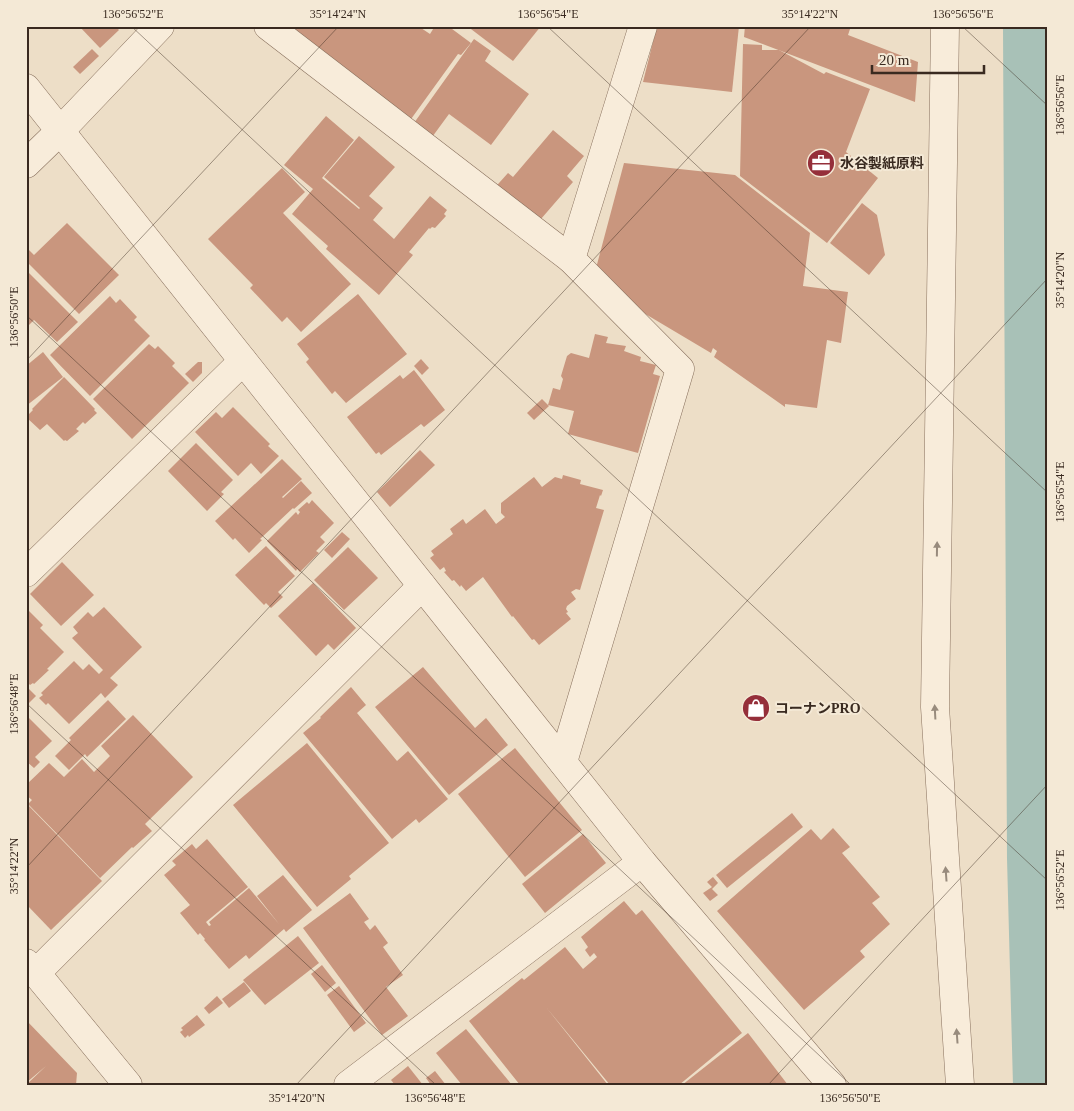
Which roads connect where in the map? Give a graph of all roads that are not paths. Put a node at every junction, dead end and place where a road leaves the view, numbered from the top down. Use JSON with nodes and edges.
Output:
{"nodes":[{"id":1,"x":160,"y":26,"type":"edge"},
{"id":2,"x":268,"y":26,"type":"edge"},
{"id":3,"x":642,"y":26,"type":"edge"},
{"id":4,"x":945,"y":26,"type":"edge"},
{"id":5,"x":26,"y":88,"type":"edge"},
{"id":6,"x":60,"y":131,"type":"junction"},
{"id":7,"x":26,"y":164,"type":"edge"},
{"id":8,"x":572,"y":259,"type":"junction"},
{"id":9,"x":243,"y":361,"type":"junction"},
{"id":10,"x":26,"y":573,"type":"edge"},
{"id":11,"x":422,"y":586,"type":"junction"},
{"id":12,"x":563,"y":762,"type":"junction"},
{"id":13,"x":642,"y":862,"type":"junction"},
{"id":14,"x":31,"y":968,"type":"edge"},
{"id":15,"x":119,"y":1082,"type":"edge"},
{"id":16,"x":348,"y":1085,"type":"edge"},
{"id":17,"x":832,"y":1085,"type":"edge"},
{"id":18,"x":960,"y":1085,"type":"edge"}],
"edges":[{"from":1,"to":6,"type":"street"},
{"from":2,"to":8,"type":"street"},
{"from":3,"to":8,"type":"street"},
{"from":18,"to":4,"type":"street","one_way":true},
{"from":5,"to":6,"type":"street"},
{"from":6,"to":7,"type":"street"},
{"from":6,"to":9,"type":"street"},
{"from":8,"to":12,"type":"street"},
{"from":9,"to":10,"type":"street"},
{"from":9,"to":11,"type":"street"},
{"from":11,"to":12,"type":"street"},
{"from":11,"to":14,"type":"street"},
{"from":12,"to":13,"type":"street"},
{"from":13,"to":16,"type":"street"},
{"from":13,"to":17,"type":"street"},
{"from":14,"to":15,"type":"street"}]}
